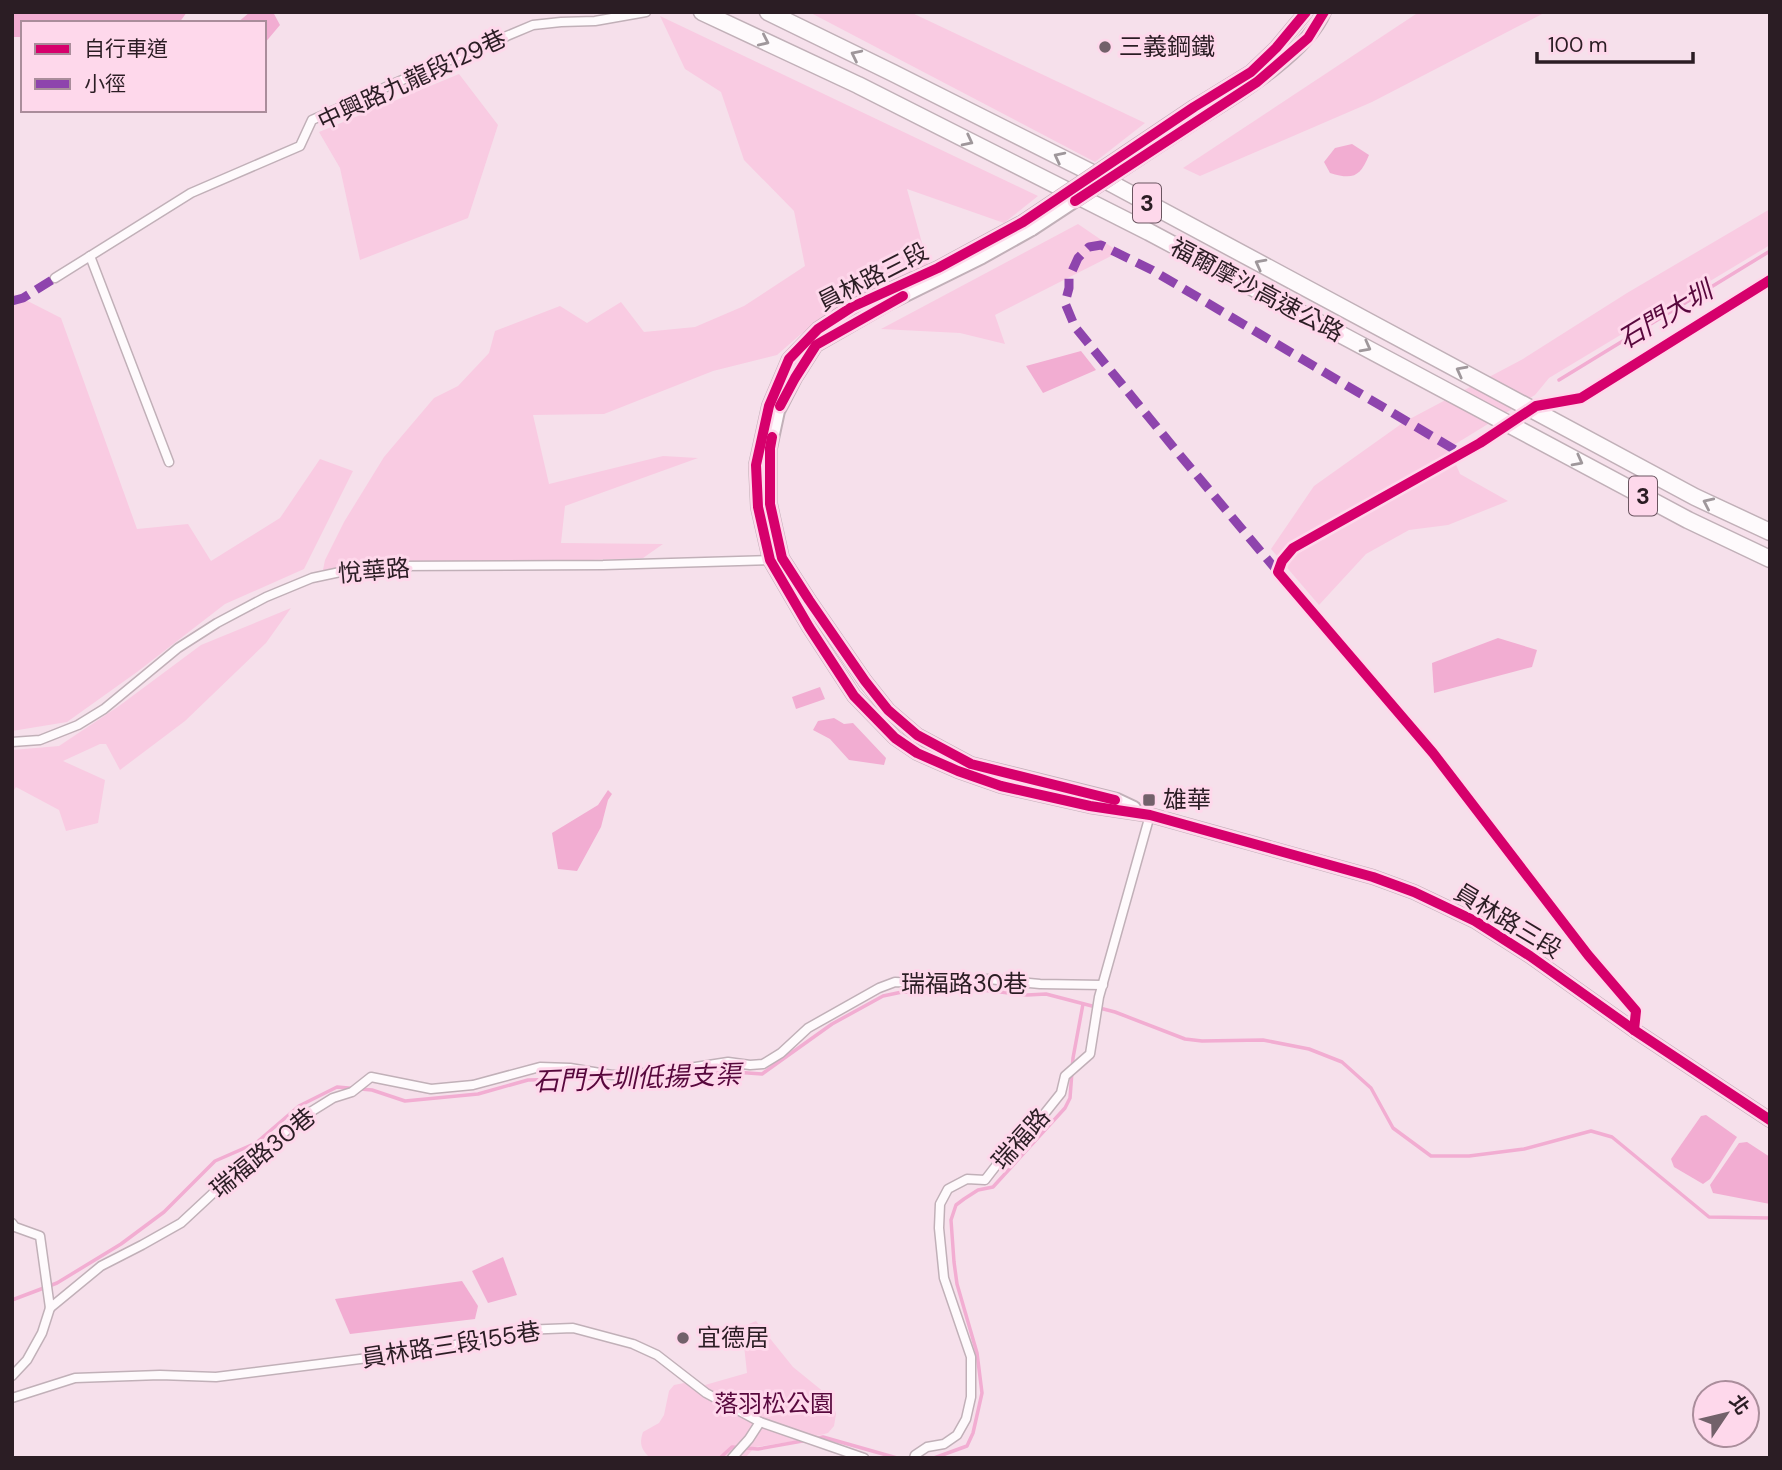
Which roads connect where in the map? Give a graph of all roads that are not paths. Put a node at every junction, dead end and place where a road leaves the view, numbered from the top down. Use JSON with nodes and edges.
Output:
{"nodes":[{"id":1,"x":702,"y":12,"type":"edge"},
{"id":2,"x":768,"y":12,"type":"edge"},
{"id":3,"x":1306,"y":12,"type":"edge"},
{"id":4,"x":1324,"y":12,"type":"edge"},
{"id":5,"x":645,"y":13,"type":"edge"},
{"id":6,"x":1254,"y":77,"type":"junction"},
{"id":7,"x":90,"y":256,"type":"junction"},
{"id":8,"x":55,"y":278,"type":"dead end"},
{"id":9,"x":169,"y":462,"type":"dead end"},
{"id":10,"x":1770,"y":532,"type":"edge"},
{"id":11,"x":776,"y":559,"type":"junction"},
{"id":12,"x":1770,"y":559,"type":"edge"},
{"id":13,"x":12,"y":741,"type":"edge"},
{"id":14,"x":1150,"y":816,"type":"junction"},
{"id":15,"x":1103,"y":985,"type":"junction"},
{"id":16,"x":1770,"y":1120,"type":"edge"},
{"id":17,"x":12,"y":1223,"type":"edge"},
{"id":18,"x":50,"y":1308,"type":"junction"},
{"id":19,"x":12,"y":1376,"type":"edge"},
{"id":20,"x":12,"y":1398,"type":"edge"},
{"id":21,"x":760,"y":1422,"type":"junction"},
{"id":22,"x":735,"y":1455,"type":"edge"},
{"id":23,"x":915,"y":1457,"type":"edge"},
{"id":24,"x":864,"y":1458,"type":"edge"}],
"edges":[{"from":1,"to":12,"type":"highway","name":"福爾摩沙高速公路","number":"3","one_way":true},
{"from":10,"to":2,"type":"highway","name":"福爾摩沙高速公路","number":"3","one_way":true},
{"from":3,"to":6,"type":"main road","number":"3"},
{"from":4,"to":6,"type":"main road","number":"3"},
{"from":5,"to":7,"type":"street","name":"中興路九龍段129巷"},
{"from":6,"to":11,"type":"main road","name":"員林路三段","number":"3","bridge":true},
{"from":7,"to":8,"type":"street","name":"中興路九龍段129巷"},
{"from":7,"to":9,"type":"street"},
{"from":11,"to":13,"type":"street","name":"悅華路"},
{"from":11,"to":14,"type":"main road","name":"員林路三段","number":"3"},
{"from":14,"to":15,"type":"street","name":"瑞福路"},
{"from":14,"to":16,"type":"main road","name":"員林路三段","number":"3"},
{"from":15,"to":18,"type":"street","name":"瑞福路30巷"},
{"from":15,"to":23,"type":"street","name":"瑞福路"},
{"from":17,"to":18,"type":"street"},
{"from":18,"to":19,"type":"street"},
{"from":20,"to":21,"type":"street","name":"員林路三段155巷"},
{"from":21,"to":22,"type":"street"},
{"from":21,"to":24,"type":"street","name":"員林路三段155巷"}]}
